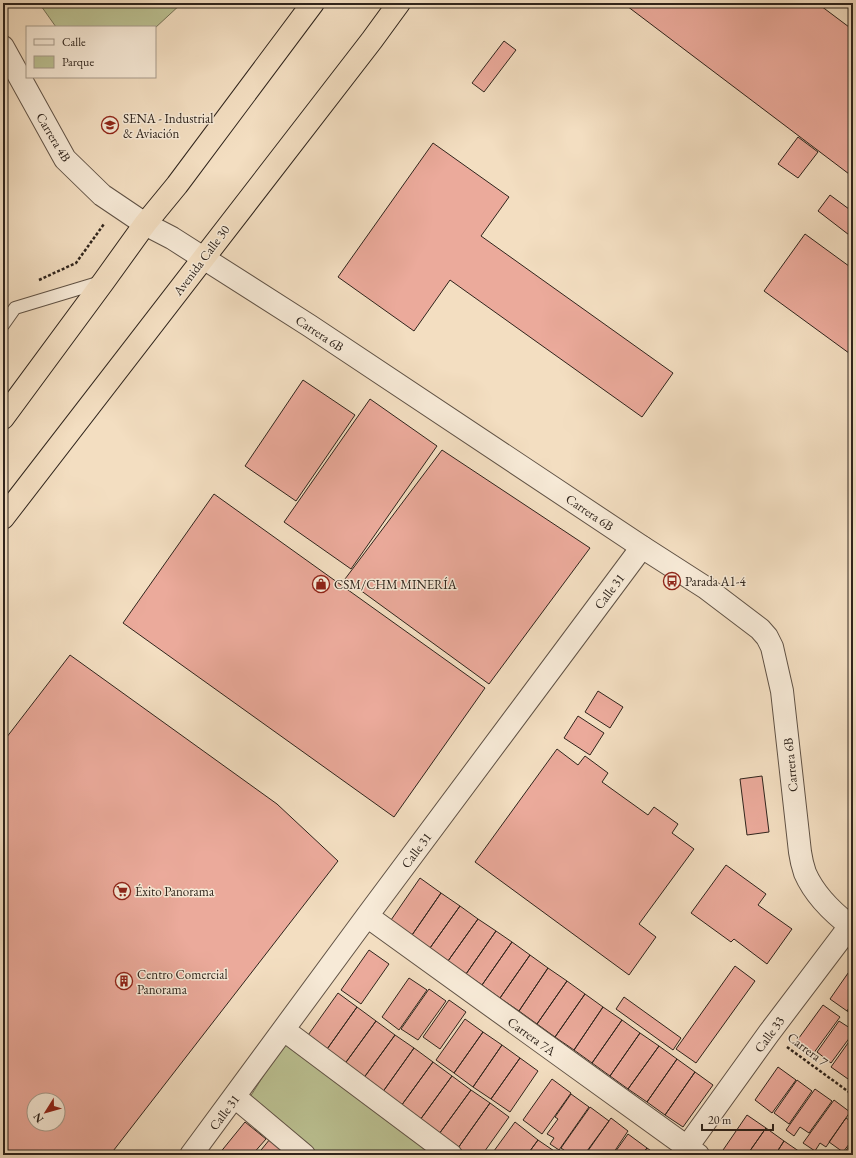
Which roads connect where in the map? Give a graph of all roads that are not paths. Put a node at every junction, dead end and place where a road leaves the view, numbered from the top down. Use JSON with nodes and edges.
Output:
{"nodes":[{"id":1,"x":313,"y":3,"type":"edge"},
{"id":2,"x":399,"y":3,"type":"edge"},
{"id":3,"x":3,"y":47,"type":"edge"},
{"id":4,"x":144,"y":224,"type":"junction"},
{"id":5,"x":203,"y":258,"type":"junction"},
{"id":6,"x":104,"y":281,"type":"junction"},
{"id":7,"x":3,"y":325,"type":"edge"},
{"id":8,"x":3,"y":418,"type":"edge"},
{"id":9,"x":3,"y":518,"type":"edge"},
{"id":10,"x":642,"y":547,"type":"junction"},
{"id":11,"x":367,"y":916,"type":"junction"},
{"id":12,"x":852,"y":925,"type":"edge"},
{"id":13,"x":284,"y":1030,"type":"junction"},
{"id":14,"x":235,"y":1097,"type":"junction"},
{"id":15,"x":692,"y":1151,"type":"edge"},
{"id":16,"x":191,"y":1155,"type":"edge"},
{"id":17,"x":304,"y":1155,"type":"edge"},
{"id":18,"x":451,"y":1155,"type":"edge"}],
"edges":[{"from":1,"to":4,"type":"highway"},
{"from":2,"to":5,"type":"highway","name":"Avenida Calle 30"},
{"from":3,"to":4,"type":"street","name":"Carrera 4B"},
{"from":4,"to":5,"type":"street","name":"Carrera 6B"},
{"from":4,"to":6,"type":"highway"},
{"from":5,"to":9,"type":"highway","name":"Avenida Calle 30"},
{"from":5,"to":10,"type":"street","name":"Carrera 6B"},
{"from":6,"to":7,"type":"lane"},
{"from":6,"to":8,"type":"highway"},
{"from":10,"to":11,"type":"street","name":"Calle 31"},
{"from":10,"to":12,"type":"street","name":"Carrera 6B"},
{"from":11,"to":13,"type":"street","name":"Calle 31"},
{"from":11,"to":15,"type":"street","name":"Carrera 7A"},
{"from":12,"to":15,"type":"street","name":"Calle 33"},
{"from":13,"to":14,"type":"street","name":"Calle 31"},
{"from":13,"to":18,"type":"street"},
{"from":14,"to":16,"type":"street","name":"Calle 31"},
{"from":14,"to":17,"type":"street"}]}
